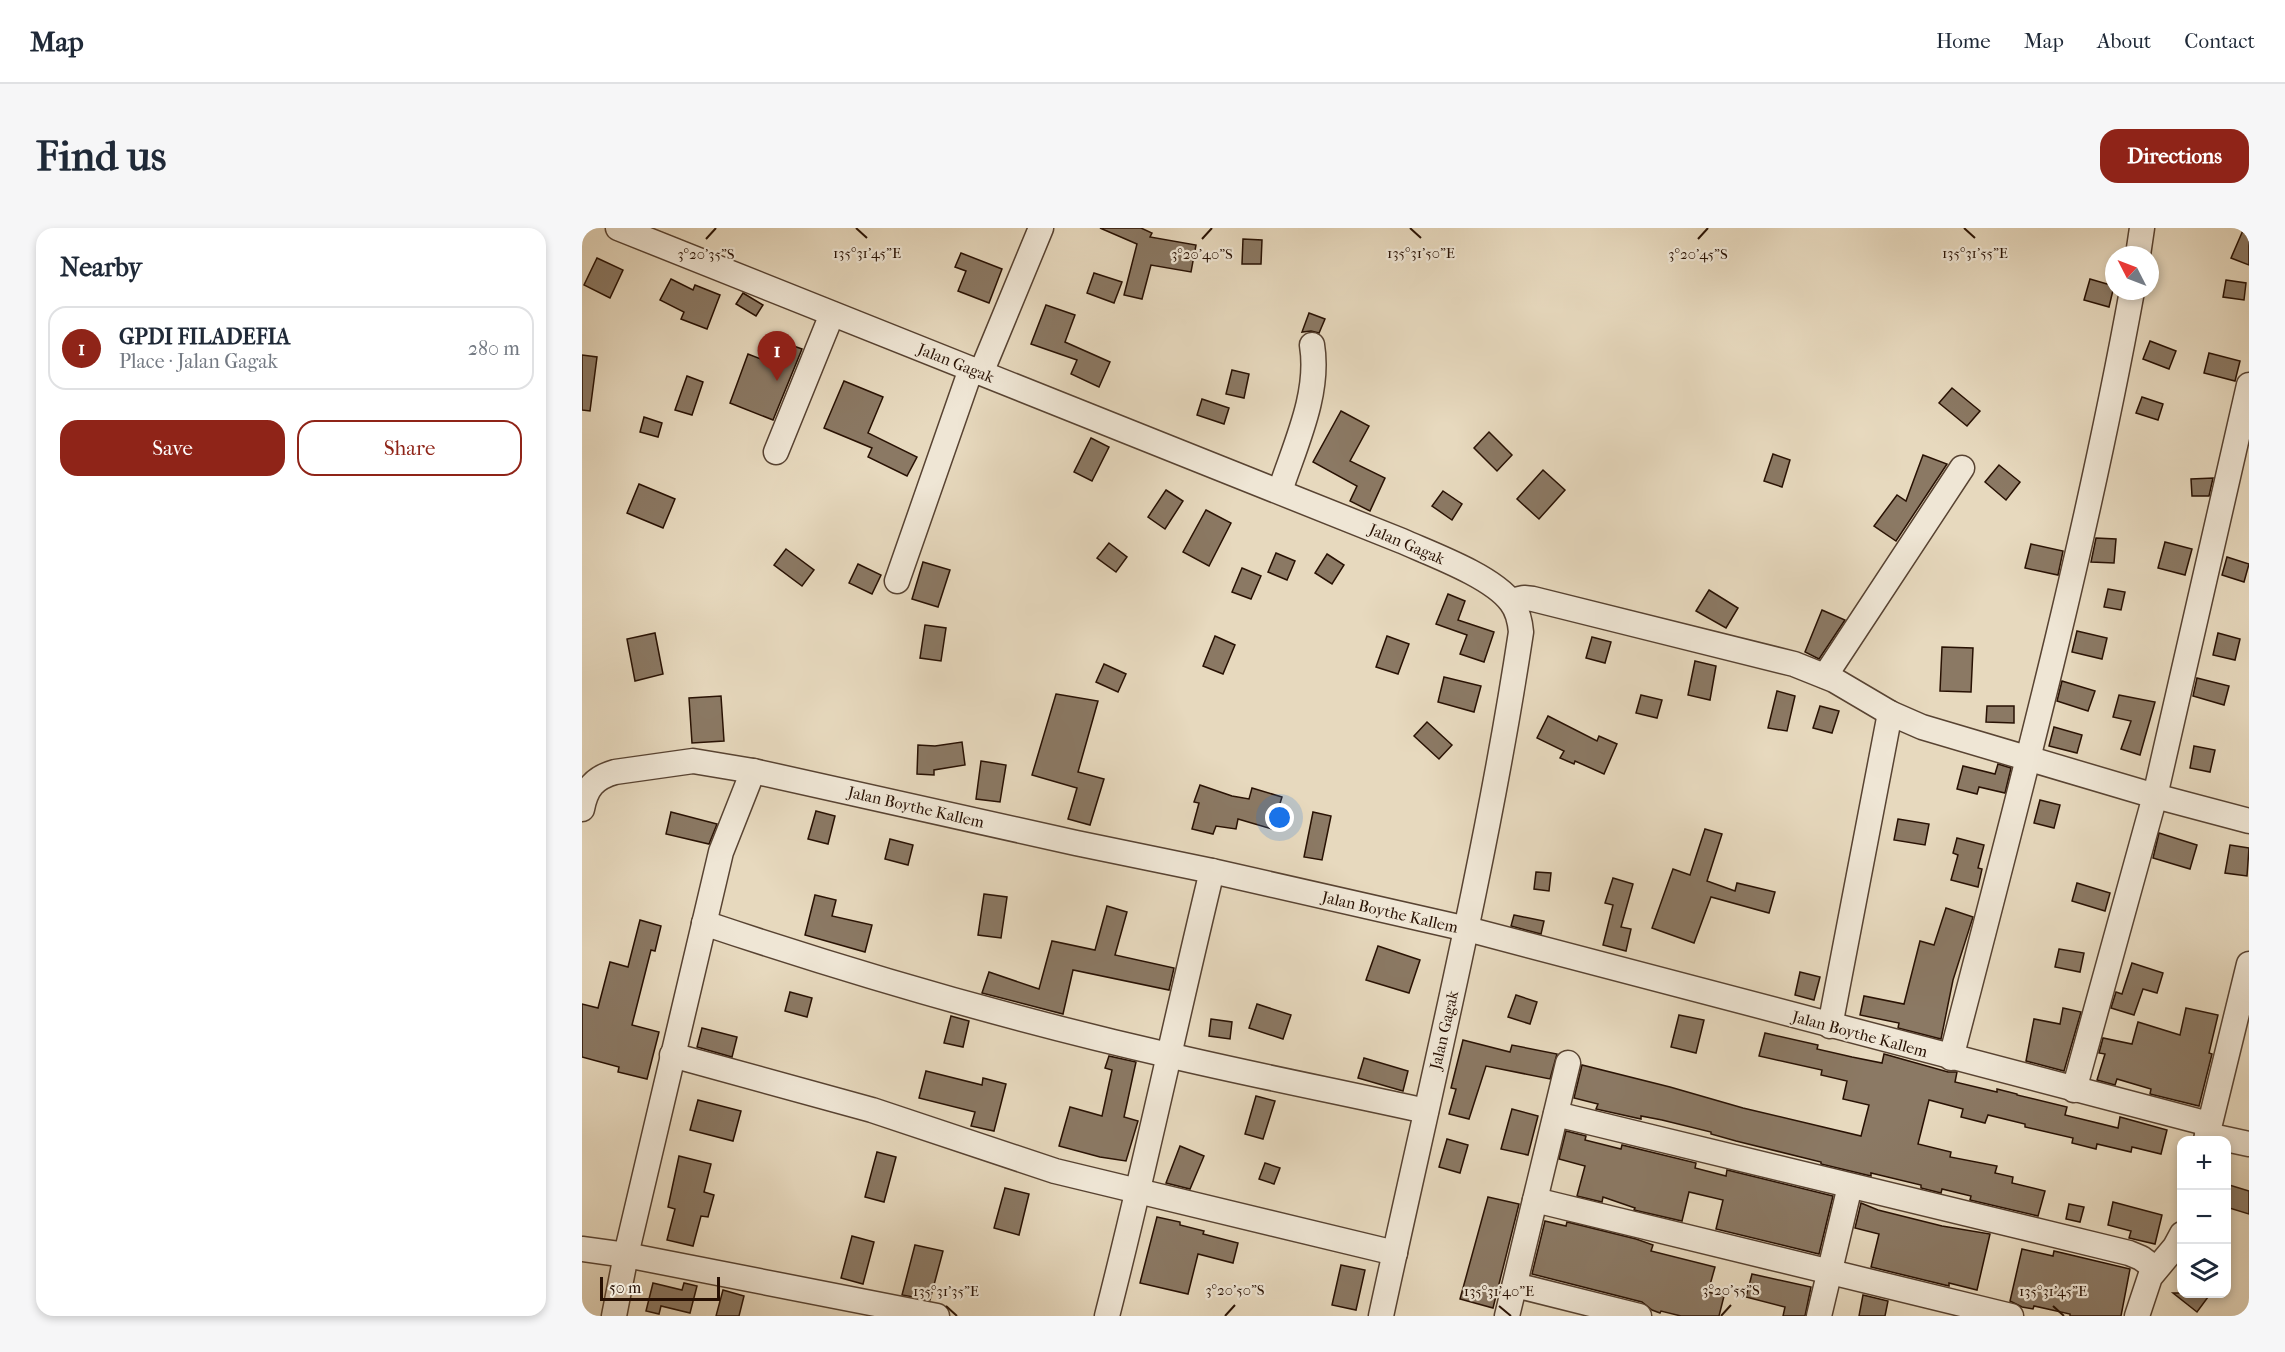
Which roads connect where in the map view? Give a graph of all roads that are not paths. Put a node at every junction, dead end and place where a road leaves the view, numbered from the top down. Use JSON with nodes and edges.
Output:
{"nodes":[{"id":1,"x":618,"y":228,"type":"edge"},
{"id":2,"x":1041,"y":228,"type":"edge"},
{"id":3,"x":2142,"y":228,"type":"edge"},
{"id":4,"x":2139,"y":246,"type":"edge"},
{"id":5,"x":2130,"y":300,"type":"edge"},
{"id":6,"x":832,"y":314,"type":"junction"},
{"id":7,"x":1312,"y":345,"type":"dead end"},
{"id":8,"x":976,"y":371,"type":"junction"},
{"id":9,"x":2249,"y":385,"type":"edge"},
{"id":10,"x":776,"y":452,"type":"dead end"},
{"id":11,"x":1962,"y":468,"type":"dead end"},
{"id":12,"x":1280,"y":491,"type":"junction"},
{"id":13,"x":897,"y":581,"type":"dead end"},
{"id":14,"x":1511,"y":601,"type":"junction"},
{"id":15,"x":1825,"y":676,"type":"junction"},
{"id":16,"x":1890,"y":713,"type":"junction"},
{"id":17,"x":2028,"y":759,"type":"junction"},
{"id":18,"x":753,"y":771,"type":"junction"},
{"id":19,"x":2155,"y":796,"type":"junction"},
{"id":20,"x":582,"y":809,"type":"edge"},
{"id":21,"x":2249,"y":821,"type":"edge"},
{"id":22,"x":1212,"y":871,"type":"junction"},
{"id":23,"x":704,"y":923,"type":"junction"},
{"id":24,"x":1467,"y":929,"type":"junction"},
{"id":25,"x":2249,"y":964,"type":"edge"},
{"id":26,"x":1830,"y":1026,"type":"junction"},
{"id":27,"x":672,"y":1055,"type":"junction"},
{"id":28,"x":1168,"y":1055,"type":"junction"},
{"id":29,"x":1951,"y":1058,"type":"junction"},
{"id":30,"x":1568,"y":1063,"type":"dead end"},
{"id":31,"x":2074,"y":1090,"type":"junction"},
{"id":32,"x":1426,"y":1111,"type":"junction"},
{"id":33,"x":1556,"y":1114,"type":"junction"},
{"id":34,"x":2207,"y":1133,"type":"edge"},
{"id":35,"x":2249,"y":1144,"type":"edge"},
{"id":36,"x":1850,"y":1186,"type":"junction"},
{"id":37,"x":1139,"y":1191,"type":"junction"},
{"id":38,"x":1536,"y":1200,"type":"junction"},
{"id":39,"x":2177,"y":1243,"type":"edge"},
{"id":40,"x":582,"y":1249,"type":"edge"},
{"id":41,"x":1395,"y":1253,"type":"junction"},
{"id":42,"x":626,"y":1255,"type":"junction"},
{"id":43,"x":2156,"y":1269,"type":"junction"},
{"id":44,"x":1830,"y":1272,"type":"junction"},
{"id":45,"x":1515,"y":1285,"type":"junction"},
{"id":46,"x":615,"y":1316,"type":"edge"},
{"id":47,"x":937,"y":1316,"type":"edge"},
{"id":48,"x":1107,"y":1316,"type":"edge"},
{"id":49,"x":1381,"y":1316,"type":"edge"},
{"id":50,"x":1507,"y":1316,"type":"edge"},
{"id":51,"x":1639,"y":1316,"type":"edge"},
{"id":52,"x":1820,"y":1316,"type":"edge"},
{"id":53,"x":2011,"y":1316,"type":"edge"},
{"id":54,"x":2137,"y":1316,"type":"edge"}],
"edges":[{"from":1,"to":6,"type":"street","name":"Jalan Gagak"},
{"from":2,"to":8,"type":"street"},
{"from":3,"to":4,"type":"street"},
{"from":5,"to":17,"type":"street"},
{"from":6,"to":8,"type":"street","name":"Jalan Gagak"},
{"from":6,"to":10,"type":"street"},
{"from":7,"to":12,"type":"street"},
{"from":8,"to":12,"type":"street","name":"Jalan Gagak"},
{"from":8,"to":13,"type":"street"},
{"from":9,"to":19,"type":"street"},
{"from":11,"to":15,"type":"street"},
{"from":12,"to":14,"type":"street","name":"Jalan Gagak"},
{"from":14,"to":15,"type":"street"},
{"from":14,"to":24,"type":"street","name":"Jalan Gagak"},
{"from":15,"to":16,"type":"street"},
{"from":16,"to":17,"type":"street"},
{"from":16,"to":26,"type":"street"},
{"from":17,"to":19,"type":"street"},
{"from":17,"to":29,"type":"street"},
{"from":18,"to":20,"type":"street","name":"Jalan Boythe Kallem"},
{"from":18,"to":22,"type":"street","name":"Jalan Boythe Kallem"},
{"from":18,"to":23,"type":"street"},
{"from":19,"to":21,"type":"street"},
{"from":19,"to":31,"type":"street"},
{"from":22,"to":24,"type":"street","name":"Jalan Boythe Kallem"},
{"from":22,"to":28,"type":"street"},
{"from":23,"to":27,"type":"street"},
{"from":23,"to":28,"type":"street"},
{"from":24,"to":26,"type":"street","name":"Jalan Boythe Kallem"},
{"from":24,"to":32,"type":"street","name":"Jalan Gagak"},
{"from":25,"to":34,"type":"street"},
{"from":26,"to":29,"type":"street","name":"Jalan Boythe Kallem"},
{"from":27,"to":37,"type":"street"},
{"from":27,"to":42,"type":"street"},
{"from":28,"to":32,"type":"street"},
{"from":28,"to":37,"type":"street"},
{"from":29,"to":31,"type":"street","name":"Jalan Boythe Kallem"},
{"from":30,"to":33,"type":"street"},
{"from":31,"to":34,"type":"street","name":"Jalan Boythe Kallem"},
{"from":32,"to":41,"type":"street","name":"Jalan Gagak"},
{"from":33,"to":36,"type":"street"},
{"from":33,"to":38,"type":"street"},
{"from":34,"to":35,"type":"street","name":"Jalan Boythe Kallem"},
{"from":36,"to":43,"type":"street"},
{"from":36,"to":44,"type":"street"},
{"from":37,"to":41,"type":"street"},
{"from":37,"to":48,"type":"street"},
{"from":38,"to":44,"type":"street"},
{"from":38,"to":45,"type":"street"},
{"from":39,"to":43,"type":"street"},
{"from":40,"to":42,"type":"street"},
{"from":41,"to":49,"type":"street","name":"Jalan Gagak"},
{"from":42,"to":46,"type":"street"},
{"from":42,"to":47,"type":"street"},
{"from":43,"to":54,"type":"street"},
{"from":44,"to":52,"type":"street"},
{"from":44,"to":53,"type":"street"},
{"from":45,"to":50,"type":"street"},
{"from":45,"to":51,"type":"street"}]}
